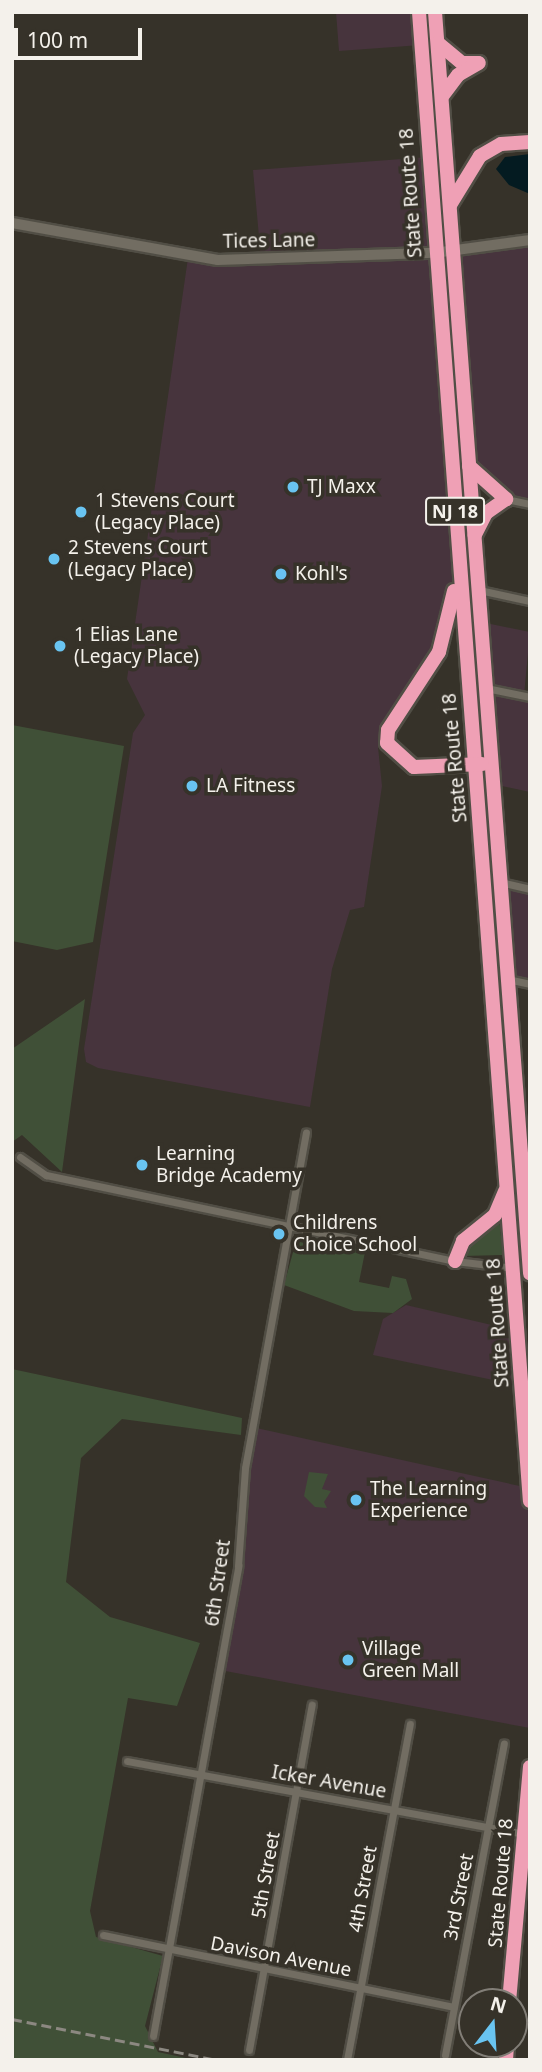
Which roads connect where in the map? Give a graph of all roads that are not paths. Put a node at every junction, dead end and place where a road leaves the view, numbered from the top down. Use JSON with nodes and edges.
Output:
{"nodes":[{"id":1,"x":419,"y":12,"type":"edge"},
{"id":2,"x":435,"y":12,"type":"edge"},
{"id":3,"x":438,"y":43,"type":"junction"},
{"id":4,"x":442,"y":97,"type":"junction"},
{"id":5,"x":530,"y":142,"type":"edge"},
{"id":6,"x":450,"y":205,"type":"junction"},
{"id":7,"x":12,"y":223,"type":"edge"},
{"id":8,"x":530,"y":240,"type":"edge"},
{"id":9,"x":454,"y":251,"type":"junction"},
{"id":10,"x":434,"y":253,"type":"junction"},
{"id":11,"x":469,"y":465,"type":"junction"},
{"id":12,"x":506,"y":499,"type":"junction"},
{"id":13,"x":530,"y":504,"type":"edge"},
{"id":14,"x":474,"y":536,"type":"junction"},
{"id":15,"x":458,"y":565,"type":"junction"},
{"id":16,"x":478,"y":590,"type":"junction"},
{"id":17,"x":530,"y":601,"type":"edge"},
{"id":18,"x":486,"y":688,"type":"junction"},
{"id":19,"x":530,"y":697,"type":"edge"},
{"id":20,"x":491,"y":759,"type":"junction"},
{"id":21,"x":475,"y":769,"type":"junction"},
{"id":22,"x":499,"y":882,"type":"junction"},
{"id":23,"x":530,"y":888,"type":"edge"},
{"id":24,"x":507,"y":979,"type":"junction"},
{"id":25,"x":530,"y":984,"type":"edge"},
{"id":26,"x":306,"y":1132,"type":"dead end"},
{"id":27,"x":20,"y":1157,"type":"dead end"},
{"id":28,"x":506,"y":1186,"type":"junction"},
{"id":29,"x":288,"y":1224,"type":"junction"},
{"id":30,"x":455,"y":1261,"type":"junction"},
{"id":31,"x":529,"y":1267,"type":"edge"},
{"id":32,"x":514,"y":1268,"type":"junction"},
{"id":33,"x":530,"y":1273,"type":"edge"},
{"id":34,"x":530,"y":1501,"type":"edge"},
{"id":35,"x":312,"y":1705,"type":"dead end"},
{"id":36,"x":410,"y":1724,"type":"dead end"},
{"id":37,"x":504,"y":1744,"type":"dead end"},
{"id":38,"x":127,"y":1761,"type":"dead end"},
{"id":39,"x":530,"y":1767,"type":"edge"},
{"id":40,"x":201,"y":1775,"type":"junction"},
{"id":41,"x":297,"y":1792,"type":"junction"},
{"id":42,"x":393,"y":1810,"type":"junction"},
{"id":43,"x":489,"y":1827,"type":"junction"},
{"id":44,"x":526,"y":1834,"type":"junction"},
{"id":45,"x":103,"y":1934,"type":"dead end"},
{"id":46,"x":170,"y":1952,"type":"junction"},
{"id":47,"x":266,"y":1970,"type":"junction"},
{"id":48,"x":510,"y":1988,"type":"edge"},
{"id":49,"x":360,"y":1989,"type":"junction"},
{"id":50,"x":454,"y":2007,"type":"junction"},
{"id":51,"x":153,"y":2036,"type":"dead end"},
{"id":52,"x":249,"y":2050,"type":"dead end"},
{"id":53,"x":445,"y":2055,"type":"dead end"},
{"id":54,"x":346,"y":2060,"type":"edge"}],
"edges":[{"from":1,"to":10,"type":"highway","name":"State Route 18","number":"NJ 18"},
{"from":2,"to":3,"type":"highway","name":"State Route 18","number":"NJ 18"},
{"from":3,"to":4,"type":"highway","name":"State Route 18","number":"NJ 18"},
{"from":3,"to":4,"type":"highway"},
{"from":4,"to":6,"type":"highway","name":"State Route 18","number":"NJ 18"},
{"from":5,"to":6,"type":"highway"},
{"from":6,"to":9,"type":"highway","name":"State Route 18","number":"NJ 18"},
{"from":7,"to":10,"type":"street","name":"Tices Lane"},
{"from":8,"to":9,"type":"street","name":"Tices Lane"},
{"from":9,"to":10,"type":"street","name":"Tices Lane"},
{"from":9,"to":11,"type":"highway","name":"State Route 18","number":"NJ 18"},
{"from":10,"to":15,"type":"highway","name":"State Route 18","number":"NJ 18"},
{"from":11,"to":12,"type":"highway"},
{"from":11,"to":14,"type":"highway","name":"State Route 18","number":"NJ 18"},
{"from":12,"to":13,"type":"street"},
{"from":12,"to":14,"type":"highway"},
{"from":14,"to":16,"type":"highway","name":"State Route 18","number":"NJ 18"},
{"from":15,"to":21,"type":"highway","name":"State Route 18","number":"NJ 18"},
{"from":15,"to":21,"type":"highway"},
{"from":16,"to":17,"type":"street"},
{"from":16,"to":18,"type":"highway","name":"State Route 18","number":"NJ 18"},
{"from":18,"to":19,"type":"street"},
{"from":18,"to":20,"type":"highway","name":"State Route 18","number":"NJ 18"},
{"from":20,"to":21,"type":"highway"},
{"from":20,"to":22,"type":"highway","name":"State Route 18","number":"NJ 18"},
{"from":21,"to":28,"type":"highway","name":"State Route 18","number":"NJ 18"},
{"from":22,"to":23,"type":"street"},
{"from":22,"to":24,"type":"highway","name":"State Route 18","number":"NJ 18"},
{"from":24,"to":25,"type":"street"},
{"from":24,"to":31,"type":"highway","name":"State Route 18","number":"NJ 18"},
{"from":26,"to":29,"type":"street","name":"6th Street"},
{"from":27,"to":29,"type":"street"},
{"from":28,"to":30,"type":"highway"},
{"from":28,"to":32,"type":"highway","name":"State Route 18","number":"NJ 18"},
{"from":29,"to":30,"type":"street"},
{"from":29,"to":40,"type":"street","name":"6th Street"},
{"from":30,"to":32,"type":"street"},
{"from":31,"to":32,"type":"street"},
{"from":31,"to":33,"type":"highway","name":"State Route 18","number":"NJ 18"},
{"from":32,"to":34,"type":"highway","name":"State Route 18","number":"NJ 18"},
{"from":35,"to":41,"type":"street","name":"5th Street"},
{"from":36,"to":42,"type":"street","name":"4th Street"},
{"from":37,"to":43,"type":"street","name":"3rd Street"},
{"from":38,"to":40,"type":"street","name":"Icker Avenue"},
{"from":39,"to":44,"type":"highway","name":"State Route 18"},
{"from":40,"to":41,"type":"street","name":"Icker Avenue"},
{"from":40,"to":46,"type":"street","name":"6th Street"},
{"from":41,"to":42,"type":"street","name":"Icker Avenue"},
{"from":41,"to":47,"type":"street","name":"5th Street"},
{"from":42,"to":43,"type":"street","name":"Icker Avenue"},
{"from":42,"to":49,"type":"street","name":"4th Street"},
{"from":43,"to":44,"type":"street","name":"Icker Avenue"},
{"from":43,"to":50,"type":"street","name":"3rd Street"},
{"from":44,"to":48,"type":"highway","name":"State Route 18"},
{"from":45,"to":46,"type":"street","name":"Davison Avenue"},
{"from":46,"to":47,"type":"street","name":"Davison Avenue"},
{"from":46,"to":51,"type":"street","name":"6th Street"},
{"from":47,"to":49,"type":"street","name":"Davison Avenue"},
{"from":47,"to":52,"type":"street","name":"5th Street"},
{"from":49,"to":50,"type":"street","name":"Davison Avenue"},
{"from":49,"to":54,"type":"street","name":"4th Street"},
{"from":50,"to":53,"type":"street","name":"3rd Street"}]}
